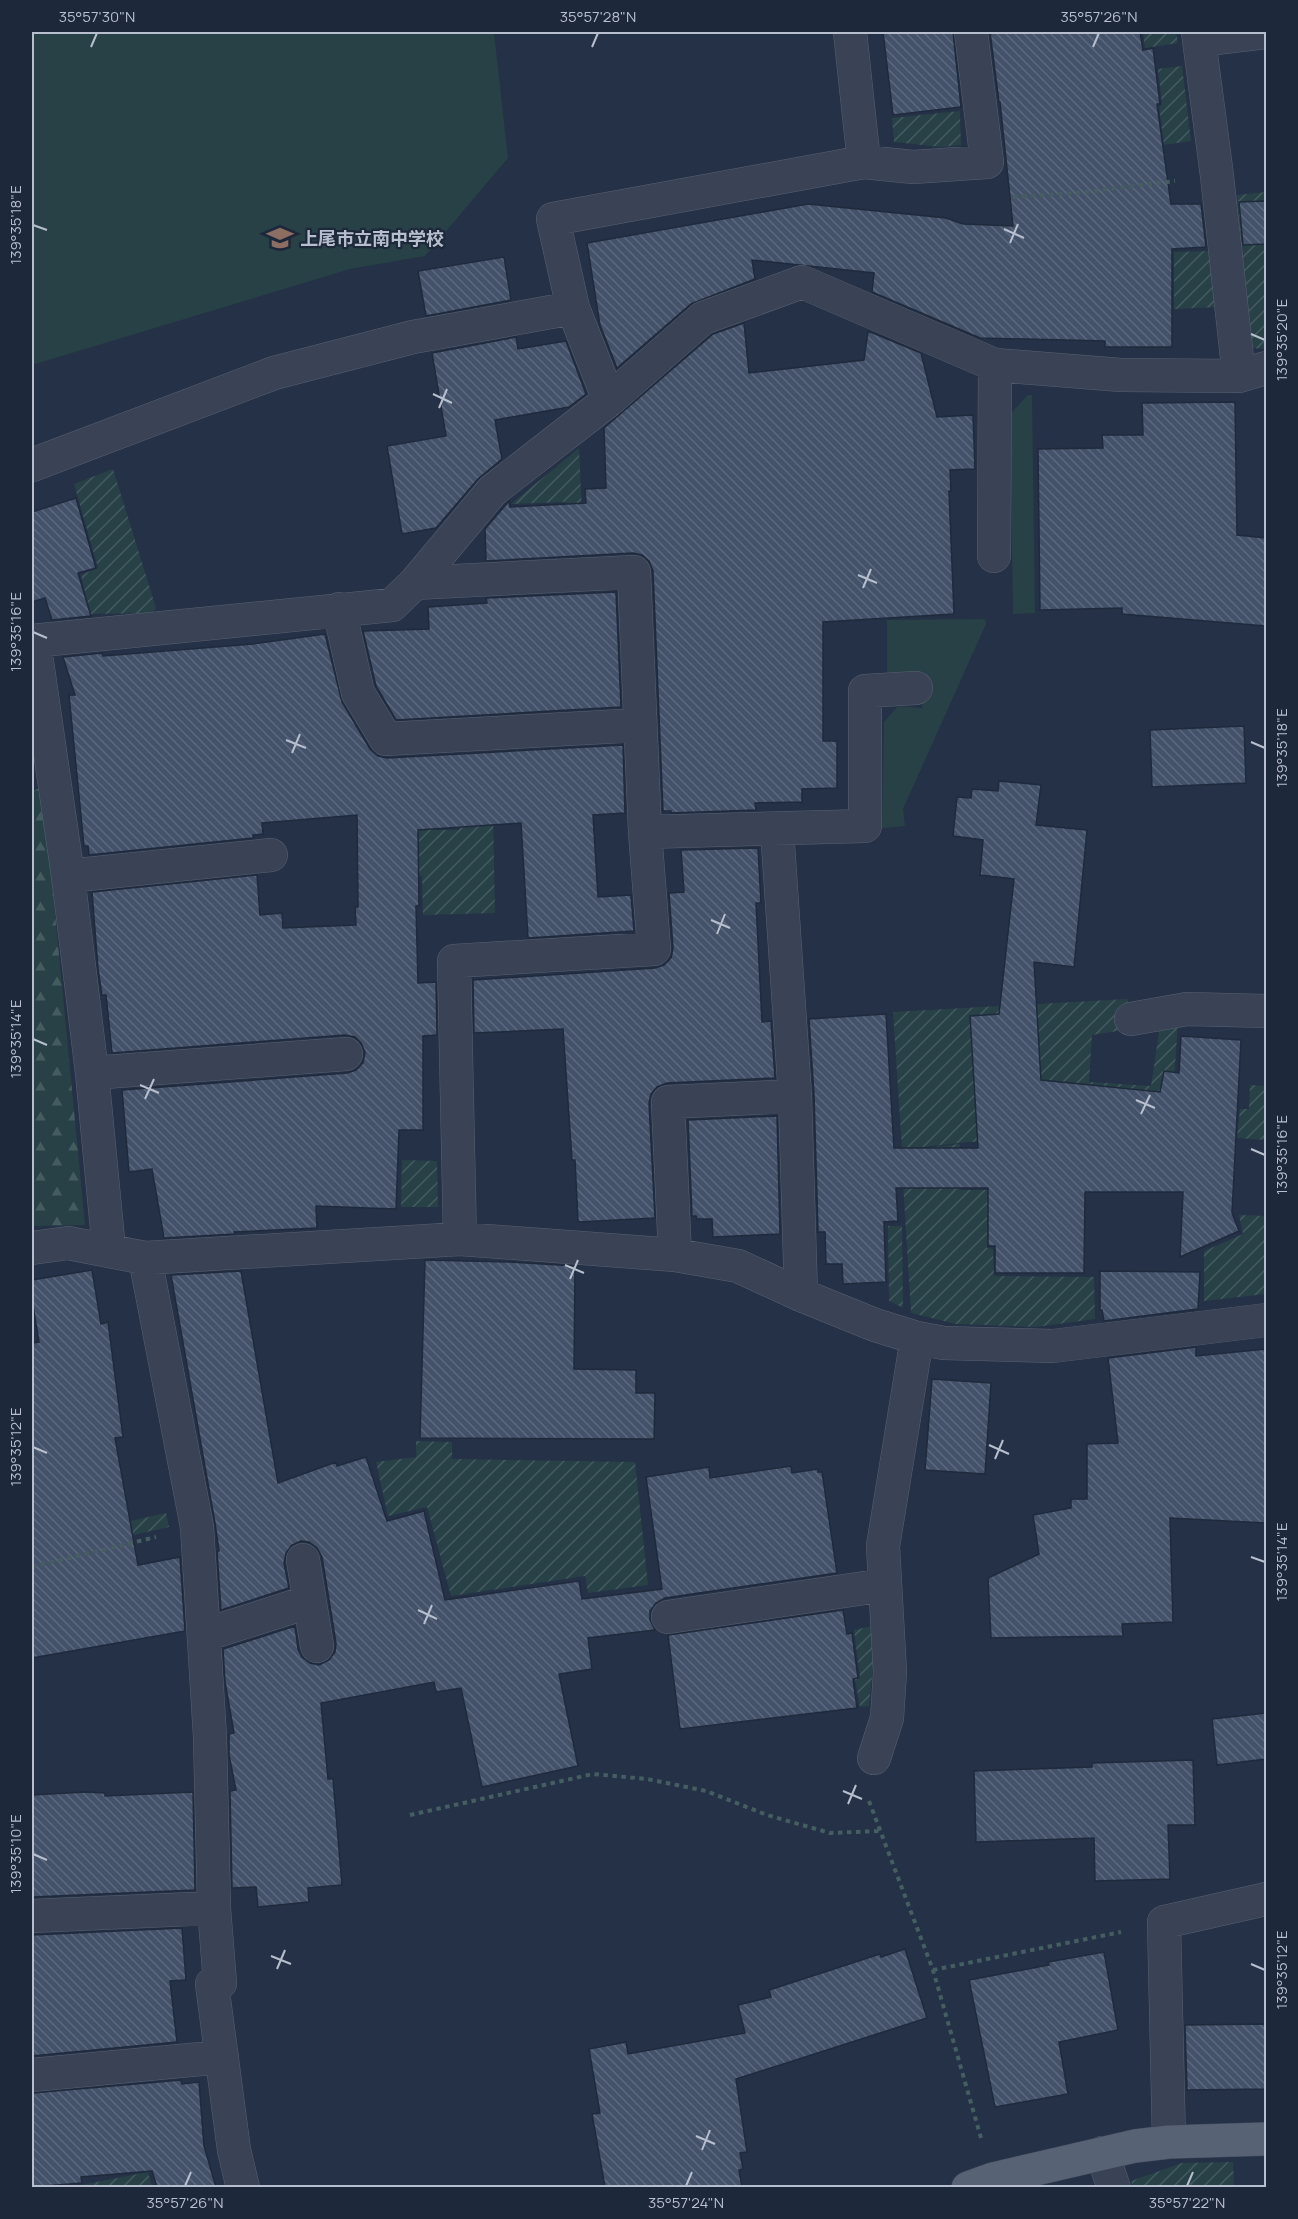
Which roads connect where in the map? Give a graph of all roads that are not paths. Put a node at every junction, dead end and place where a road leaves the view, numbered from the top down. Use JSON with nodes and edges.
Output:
{"nodes":[{"id":1,"x":850,"y":32,"type":"edge"},
{"id":2,"x":971,"y":32,"type":"edge"},
{"id":3,"x":1266,"y":33,"type":"edge"},
{"id":4,"x":1198,"y":36,"type":"edge"},
{"id":5,"x":864,"y":162,"type":"junction"},
{"id":6,"x":573,"y":308,"type":"junction"},
{"id":7,"x":994,"y":364,"type":"junction"},
{"id":8,"x":1253,"y":372,"type":"edge"},
{"id":9,"x":609,"y":400,"type":"junction"},
{"id":10,"x":32,"y":465,"type":"edge"},
{"id":11,"x":994,"y":556,"type":"dead end"},
{"id":12,"x":415,"y":583,"type":"junction"},
{"id":13,"x":339,"y":609,"type":"junction"},
{"id":14,"x":33,"y":641,"type":"edge"},
{"id":15,"x":916,"y":688,"type":"dead end"},
{"id":16,"x":640,"y":725,"type":"junction"},
{"id":17,"x":777,"y":829,"type":"junction"},
{"id":18,"x":645,"y":832,"type":"junction"},
{"id":19,"x":271,"y":855,"type":"dead end"},
{"id":20,"x":68,"y":876,"type":"junction"},
{"id":21,"x":1266,"y":1011,"type":"edge"},
{"id":22,"x":1131,"y":1019,"type":"dead end"},
{"id":23,"x":346,"y":1054,"type":"dead end"},
{"id":24,"x":92,"y":1073,"type":"junction"},
{"id":25,"x":795,"y":1096,"type":"junction"},
{"id":26,"x":460,"y":1239,"type":"junction"},
{"id":27,"x":32,"y":1248,"type":"edge"},
{"id":28,"x":109,"y":1250,"type":"junction"},
{"id":29,"x":675,"y":1255,"type":"junction"},
{"id":30,"x":145,"y":1258,"type":"junction"},
{"id":31,"x":801,"y":1295,"type":"junction"},
{"id":32,"x":1266,"y":1320,"type":"edge"},
{"id":33,"x":917,"y":1338,"type":"junction"},
{"id":34,"x":303,"y":1560,"type":"dead end"},
{"id":35,"x":885,"y":1585,"type":"junction"},
{"id":36,"x":308,"y":1602,"type":"junction"},
{"id":37,"x":668,"y":1617,"type":"dead end"},
{"id":38,"x":204,"y":1635,"type":"junction"},
{"id":39,"x":317,"y":1646,"type":"dead end"},
{"id":40,"x":874,"y":1758,"type":"road end"},
{"id":41,"x":1266,"y":1899,"type":"edge"},
{"id":42,"x":214,"y":1908,"type":"junction"},
{"id":43,"x":32,"y":1916,"type":"edge"},
{"id":44,"x":222,"y":2056,"type":"junction"},
{"id":45,"x":32,"y":2075,"type":"edge"},
{"id":46,"x":1266,"y":2139,"type":"edge"},
{"id":47,"x":1169,"y":2142,"type":"junction"},
{"id":48,"x":1102,"y":2153,"type":"junction"},
{"id":49,"x":981,"y":2183,"type":"edge"},
{"id":50,"x":243,"y":2187,"type":"edge"},
{"id":51,"x":1114,"y":2187,"type":"edge"}],
"edges":[{"from":1,"to":5,"type":"street"},
{"from":2,"to":5,"type":"street"},
{"from":3,"to":4,"type":"street"},
{"from":4,"to":8,"type":"street"},
{"from":5,"to":6,"type":"street"},
{"from":6,"to":9,"type":"street"},
{"from":6,"to":10,"type":"street"},
{"from":7,"to":8,"type":"street"},
{"from":7,"to":9,"type":"street"},
{"from":7,"to":11,"type":"street"},
{"from":9,"to":12,"type":"street"},
{"from":12,"to":13,"type":"street"},
{"from":12,"to":16,"type":"street"},
{"from":13,"to":14,"type":"street"},
{"from":13,"to":16,"type":"street"},
{"from":14,"to":20,"type":"street"},
{"from":15,"to":17,"type":"street"},
{"from":16,"to":18,"type":"street"},
{"from":17,"to":18,"type":"street"},
{"from":17,"to":25,"type":"street"},
{"from":18,"to":26,"type":"street"},
{"from":19,"to":20,"type":"street"},
{"from":20,"to":24,"type":"street"},
{"from":21,"to":22,"type":"street"},
{"from":23,"to":24,"type":"street"},
{"from":24,"to":28,"type":"street"},
{"from":25,"to":29,"type":"street"},
{"from":25,"to":31,"type":"street"},
{"from":26,"to":29,"type":"street"},
{"from":26,"to":30,"type":"street"},
{"from":27,"to":28,"type":"street"},
{"from":28,"to":30,"type":"street"},
{"from":29,"to":31,"type":"street"},
{"from":30,"to":38,"type":"street"},
{"from":31,"to":33,"type":"street"},
{"from":32,"to":33,"type":"street"},
{"from":33,"to":35,"type":"street"},
{"from":34,"to":36,"type":"street"},
{"from":35,"to":37,"type":"street"},
{"from":35,"to":40,"type":"street"},
{"from":36,"to":38,"type":"street"},
{"from":36,"to":39,"type":"street"},
{"from":38,"to":42,"type":"street"},
{"from":41,"to":47,"type":"street"},
{"from":42,"to":43,"type":"street"},
{"from":42,"to":44,"type":"street"},
{"from":44,"to":45,"type":"street"},
{"from":44,"to":50,"type":"street"},
{"from":46,"to":47,"type":"main road"},
{"from":47,"to":48,"type":"main road"},
{"from":48,"to":49,"type":"main road"},
{"from":48,"to":51,"type":"street"}]}
